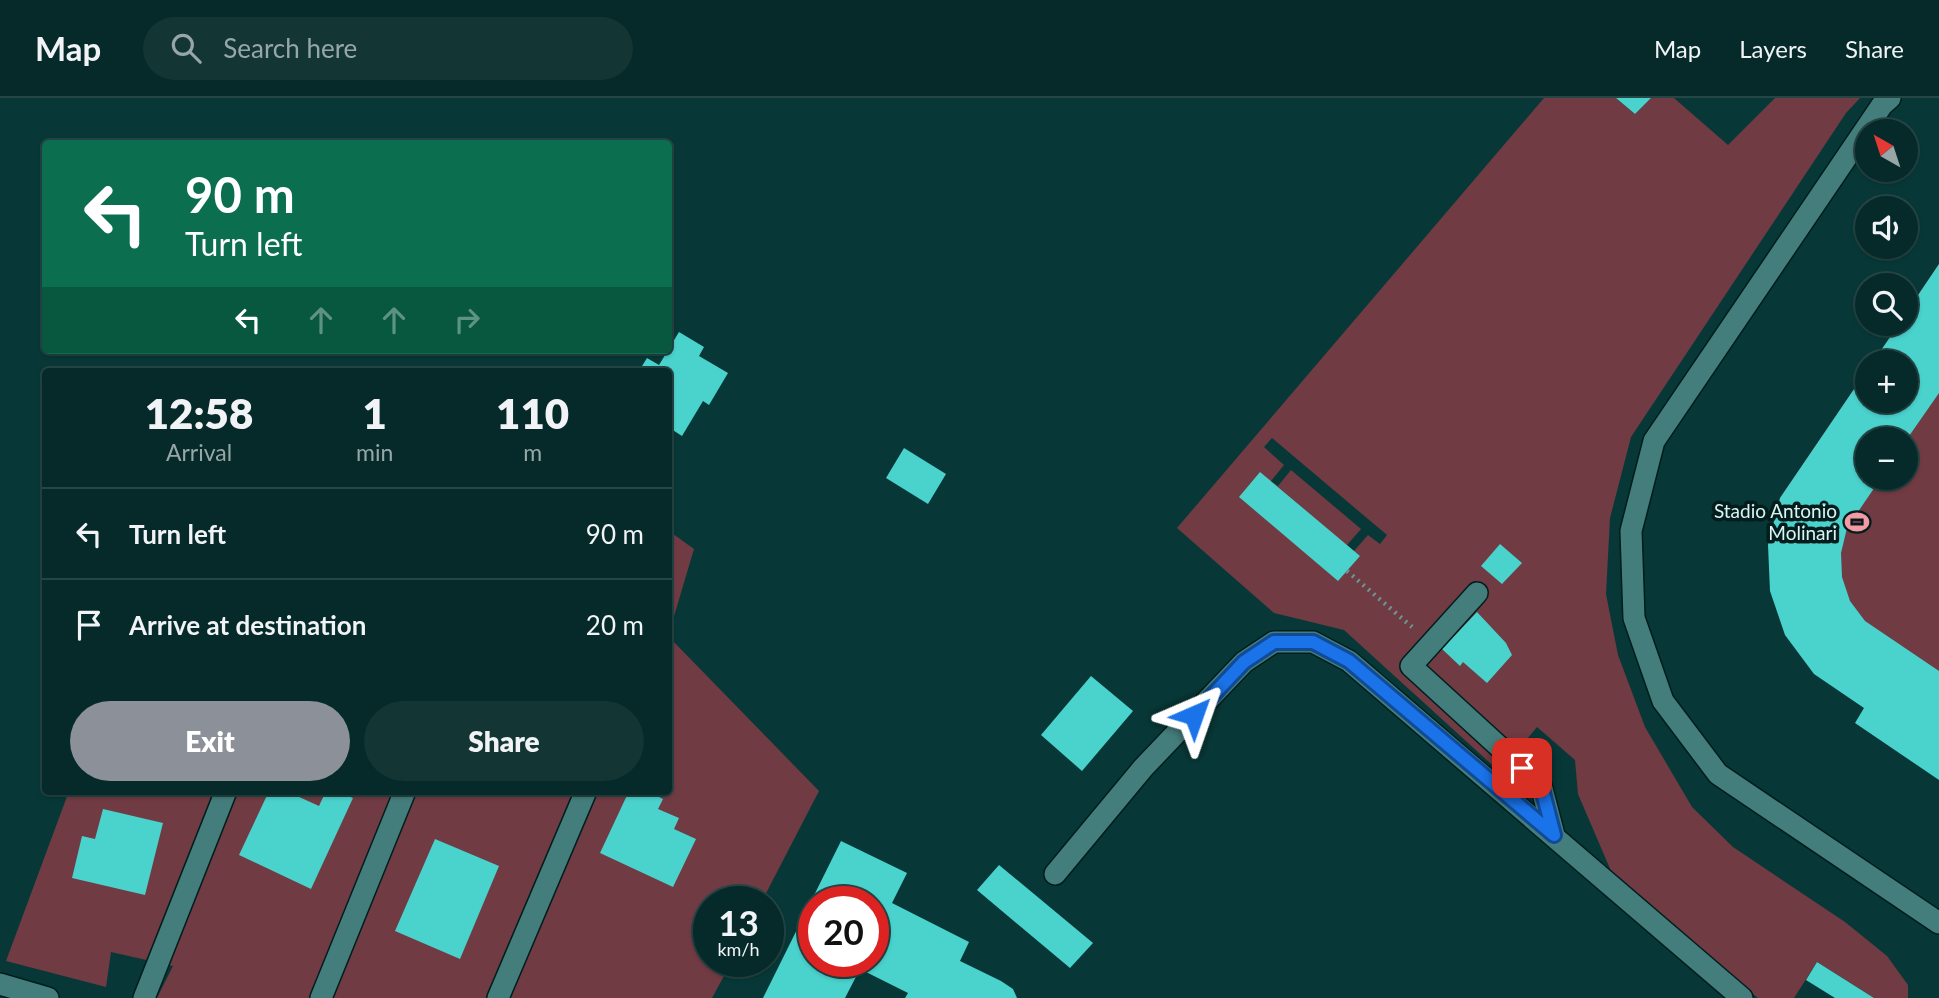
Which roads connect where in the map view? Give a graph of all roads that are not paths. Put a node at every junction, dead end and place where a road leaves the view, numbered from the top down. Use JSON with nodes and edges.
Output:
{"nodes":[{"id":1,"x":1890,"y":98,"type":"edge"},
{"id":2,"x":1477,"y":593,"type":"dead end"},
{"id":3,"x":224,"y":795,"type":"edge"},
{"id":4,"x":403,"y":795,"type":"edge"},
{"id":5,"x":584,"y":795,"type":"edge"},
{"id":6,"x":1554,"y":835,"type":"junction"},
{"id":7,"x":1055,"y":874,"type":"dead end"},
{"id":8,"x":1939,"y":923,"type":"edge"},
{"id":9,"x":0,"y":984,"type":"edge"},
{"id":10,"x":48,"y":998,"type":"edge"},
{"id":11,"x":144,"y":998,"type":"edge"},
{"id":12,"x":321,"y":998,"type":"edge"},
{"id":13,"x":498,"y":998,"type":"edge"},
{"id":14,"x":1742,"y":998,"type":"edge"}],
"edges":[{"from":1,"to":8,"type":"street"},
{"from":2,"to":6,"type":"street"},
{"from":3,"to":11,"type":"street"},
{"from":4,"to":12,"type":"street"},
{"from":5,"to":13,"type":"street"},
{"from":6,"to":7,"type":"street"},
{"from":6,"to":14,"type":"street"},
{"from":9,"to":10,"type":"street"}]}
